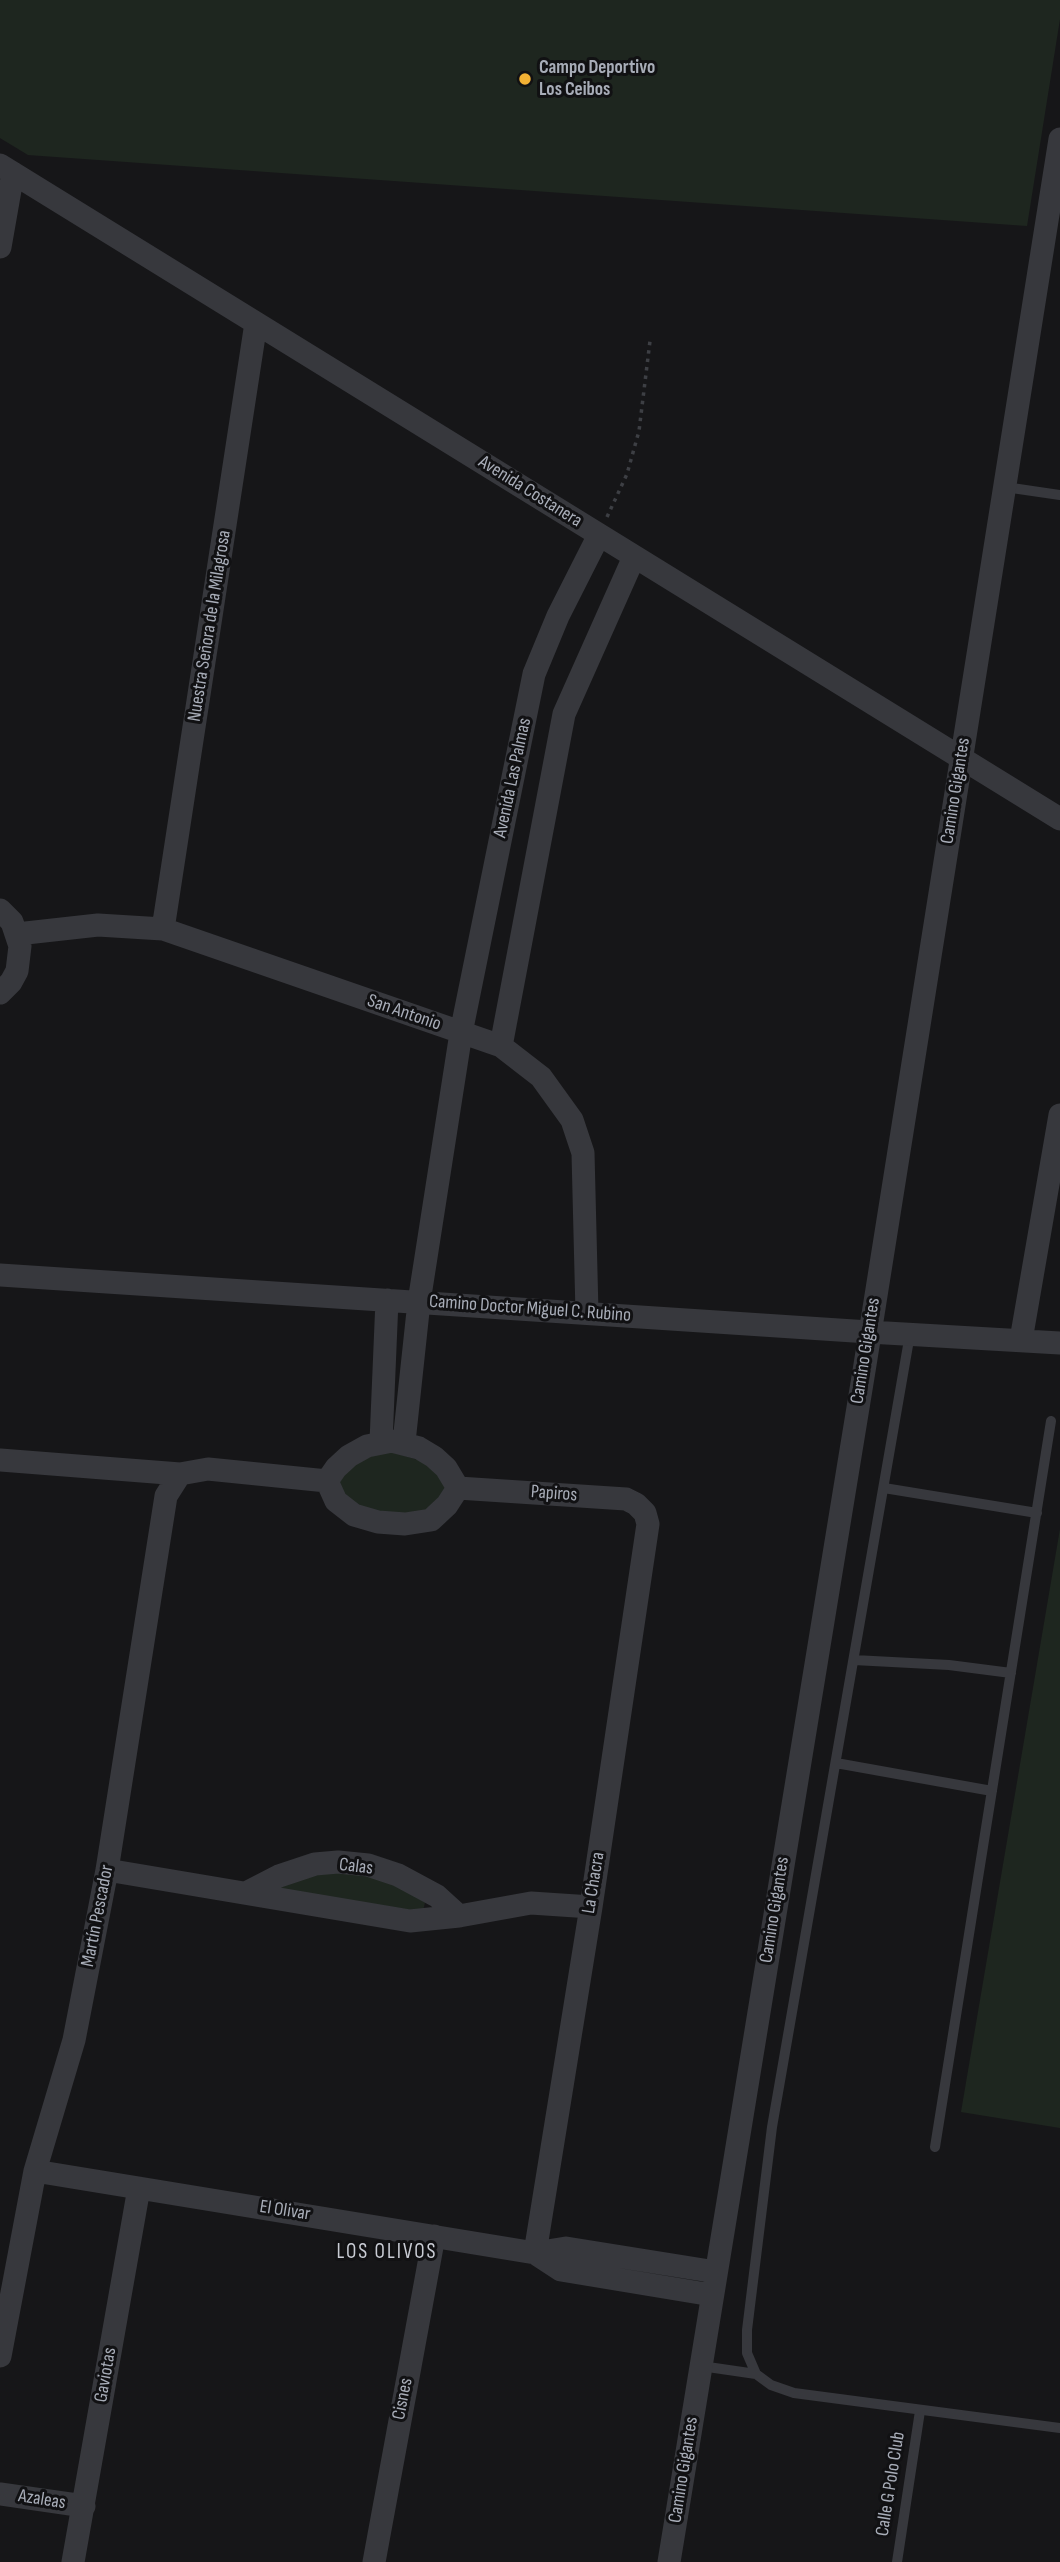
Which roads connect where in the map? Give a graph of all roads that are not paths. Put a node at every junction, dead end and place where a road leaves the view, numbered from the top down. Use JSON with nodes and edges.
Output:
{"nodes":[{"id":1,"x":1060,"y":139,"type":"edge"},
{"id":2,"x":7,"y":169,"type":"edge"},
{"id":3,"x":0,"y":247,"type":"edge"},
{"id":4,"x":256,"y":323,"type":"junction"},
{"id":5,"x":1005,"y":487,"type":"junction"},
{"id":6,"x":1060,"y":495,"type":"edge"},
{"id":7,"x":599,"y":535,"type":"junction"},
{"id":8,"x":634,"y":557,"type":"junction"},
{"id":9,"x":961,"y":758,"type":"junction"},
{"id":10,"x":1060,"y":819,"type":"edge"},
{"id":11,"x":0,"y":910,"type":"edge"},
{"id":12,"x":163,"y":929,"type":"junction"},
{"id":13,"x":18,"y":934,"type":"junction"},
{"id":14,"x":0,"y":993,"type":"edge"},
{"id":15,"x":461,"y":1033,"type":"junction"},
{"id":16,"x":501,"y":1046,"type":"junction"},
{"id":17,"x":1060,"y":1115,"type":"edge"},
{"id":18,"x":0,"y":1275,"type":"edge"},
{"id":19,"x":387,"y":1300,"type":"junction"},
{"id":20,"x":419,"y":1302,"type":"junction"},
{"id":21,"x":587,"y":1313,"type":"junction"},
{"id":22,"x":869,"y":1332,"type":"junction"},
{"id":23,"x":910,"y":1334,"type":"junction"},
{"id":24,"x":1021,"y":1340,"type":"junction"},
{"id":25,"x":1060,"y":1343,"type":"edge"},
{"id":26,"x":1051,"y":1421,"type":"dead end"},
{"id":27,"x":381,"y":1442,"type":"junction"},
{"id":28,"x":404,"y":1442,"type":"junction"},
{"id":29,"x":0,"y":1460,"type":"edge"},
{"id":30,"x":180,"y":1474,"type":"junction"},
{"id":31,"x":327,"y":1481,"type":"junction"},
{"id":32,"x":458,"y":1488,"type":"junction"},
{"id":33,"x":884,"y":1488,"type":"junction"},
{"id":34,"x":645,"y":1513,"type":"joint"},
{"id":35,"x":1037,"y":1513,"type":"junction"},
{"id":36,"x":854,"y":1660,"type":"junction"},
{"id":37,"x":1011,"y":1674,"type":"junction"},
{"id":38,"x":836,"y":1763,"type":"junction"},
{"id":39,"x":992,"y":1791,"type":"junction"},
{"id":40,"x":107,"y":1870,"type":"junction"},
{"id":41,"x":246,"y":1893,"type":"junction"},
{"id":42,"x":590,"y":1907,"type":"junction"},
{"id":43,"x":459,"y":1916,"type":"junction"},
{"id":44,"x":935,"y":2147,"type":"dead end"},
{"id":45,"x":35,"y":2171,"type":"junction"},
{"id":46,"x":139,"y":2188,"type":"junction"},
{"id":47,"x":434,"y":2236,"type":"junction"},
{"id":48,"x":535,"y":2253,"type":"junction"},
{"id":49,"x":716,"y":2272,"type":"junction"},
{"id":50,"x":712,"y":2295,"type":"junction"},
{"id":51,"x":0,"y":2356,"type":"edge"},
{"id":52,"x":701,"y":2366,"type":"junction"},
{"id":53,"x":756,"y":2374,"type":"junction"},
{"id":54,"x":920,"y":2411,"type":"junction"},
{"id":55,"x":1060,"y":2428,"type":"edge"},
{"id":56,"x":0,"y":2494,"type":"edge"},
{"id":57,"x":84,"y":2507,"type":"junction"},
{"id":58,"x":73,"y":2562,"type":"edge"},
{"id":59,"x":374,"y":2562,"type":"edge"},
{"id":60,"x":669,"y":2562,"type":"edge"},
{"id":61,"x":897,"y":2562,"type":"edge"}],
"edges":[{"from":1,"to":5,"type":"street","name":"Camino Gigantes"},
{"from":2,"to":3,"type":"street"},
{"from":2,"to":4,"type":"street","name":"Avenida Costanera"},
{"from":4,"to":7,"type":"street","name":"Avenida Costanera"},
{"from":4,"to":12,"type":"street","name":"Nuestra Señora de la Milagrosa"},
{"from":5,"to":6,"type":"lane"},
{"from":5,"to":9,"type":"street","name":"Camino Gigantes"},
{"from":7,"to":8,"type":"street","name":"Avenida Costanera"},
{"from":7,"to":15,"type":"street","name":"Avenida Las Palmas"},
{"from":8,"to":9,"type":"street","name":"Avenida Costanera"},
{"from":8,"to":16,"type":"street","name":"Avenida Las Palmas"},
{"from":9,"to":10,"type":"street","name":"Avenida Costanera"},
{"from":9,"to":22,"type":"street","name":"Camino Gigantes"},
{"from":11,"to":13,"type":"street"},
{"from":12,"to":13,"type":"street","name":"San Antonio"},
{"from":12,"to":15,"type":"street","name":"San Antonio"},
{"from":13,"to":14,"type":"street"},
{"from":15,"to":16,"type":"street","name":"San Antonio"},
{"from":15,"to":20,"type":"street","name":"Avenida Las Palmas"},
{"from":16,"to":21,"type":"street","name":"San Antonio"},
{"from":17,"to":24,"type":"street"},
{"from":18,"to":19,"type":"street","name":"Camino Doctor Miguel C. Rubino"},
{"from":19,"to":20,"type":"street","name":"Camino Doctor Miguel C. Rubino"},
{"from":19,"to":27,"type":"street"},
{"from":20,"to":21,"type":"street","name":"Camino Doctor Miguel C. Rubino"},
{"from":20,"to":28,"type":"street"},
{"from":21,"to":22,"type":"street","name":"Camino Doctor Miguel C. Rubino"},
{"from":22,"to":23,"type":"street","name":"Camino Doctor Miguel C. Rubino"},
{"from":22,"to":49,"type":"street","name":"Camino Gigantes"},
{"from":23,"to":24,"type":"street","name":"Camino Doctor Miguel C. Rubino"},
{"from":23,"to":33,"type":"lane"},
{"from":24,"to":25,"type":"street","name":"Camino Doctor Miguel C. Rubino"},
{"from":26,"to":35,"type":"lane"},
{"from":27,"to":28,"type":"street"},
{"from":27,"to":31,"type":"street"},
{"from":28,"to":32,"type":"street"},
{"from":29,"to":30,"type":"street"},
{"from":30,"to":31,"type":"street"},
{"from":30,"to":40,"type":"street","name":"Martín Pescador"},
{"from":31,"to":32,"type":"street"},
{"from":32,"to":34,"type":"street","name":"Papiros"},
{"from":33,"to":35,"type":"lane"},
{"from":33,"to":36,"type":"lane"},
{"from":34,"to":42,"type":"street","name":"La Chacra"},
{"from":35,"to":37,"type":"lane"},
{"from":36,"to":37,"type":"lane"},
{"from":36,"to":38,"type":"lane"},
{"from":37,"to":39,"type":"lane"},
{"from":38,"to":39,"type":"lane"},
{"from":38,"to":53,"type":"lane"},
{"from":39,"to":44,"type":"lane"},
{"from":40,"to":41,"type":"street"},
{"from":40,"to":45,"type":"street","name":"Martín Pescador"},
{"from":41,"to":43,"type":"street"},
{"from":41,"to":43,"type":"street","name":"Calas"},
{"from":42,"to":43,"type":"street"},
{"from":42,"to":48,"type":"street","name":"La Chacra"},
{"from":45,"to":46,"type":"street","name":"El Olivar"},
{"from":45,"to":51,"type":"street","name":"Martín Pescador"},
{"from":46,"to":47,"type":"street","name":"El Olivar"},
{"from":46,"to":57,"type":"street","name":"Gaviotas"},
{"from":47,"to":48,"type":"street","name":"El Olivar"},
{"from":47,"to":59,"type":"street","name":"Cisnes"},
{"from":48,"to":49,"type":"street","name":"El Olivar"},
{"from":48,"to":50,"type":"street","name":"El Olivar"},
{"from":49,"to":50,"type":"street","name":"Camino Gigantes"},
{"from":50,"to":52,"type":"street","name":"Camino Gigantes"},
{"from":52,"to":53,"type":"lane"},
{"from":52,"to":60,"type":"street","name":"Camino Gigantes"},
{"from":53,"to":54,"type":"lane"},
{"from":54,"to":55,"type":"lane"},
{"from":54,"to":61,"type":"lane","name":"Calle G Polo Club"},
{"from":56,"to":57,"type":"street","name":"Azaleas"},
{"from":57,"to":58,"type":"street","name":"Gaviotas"}]}
